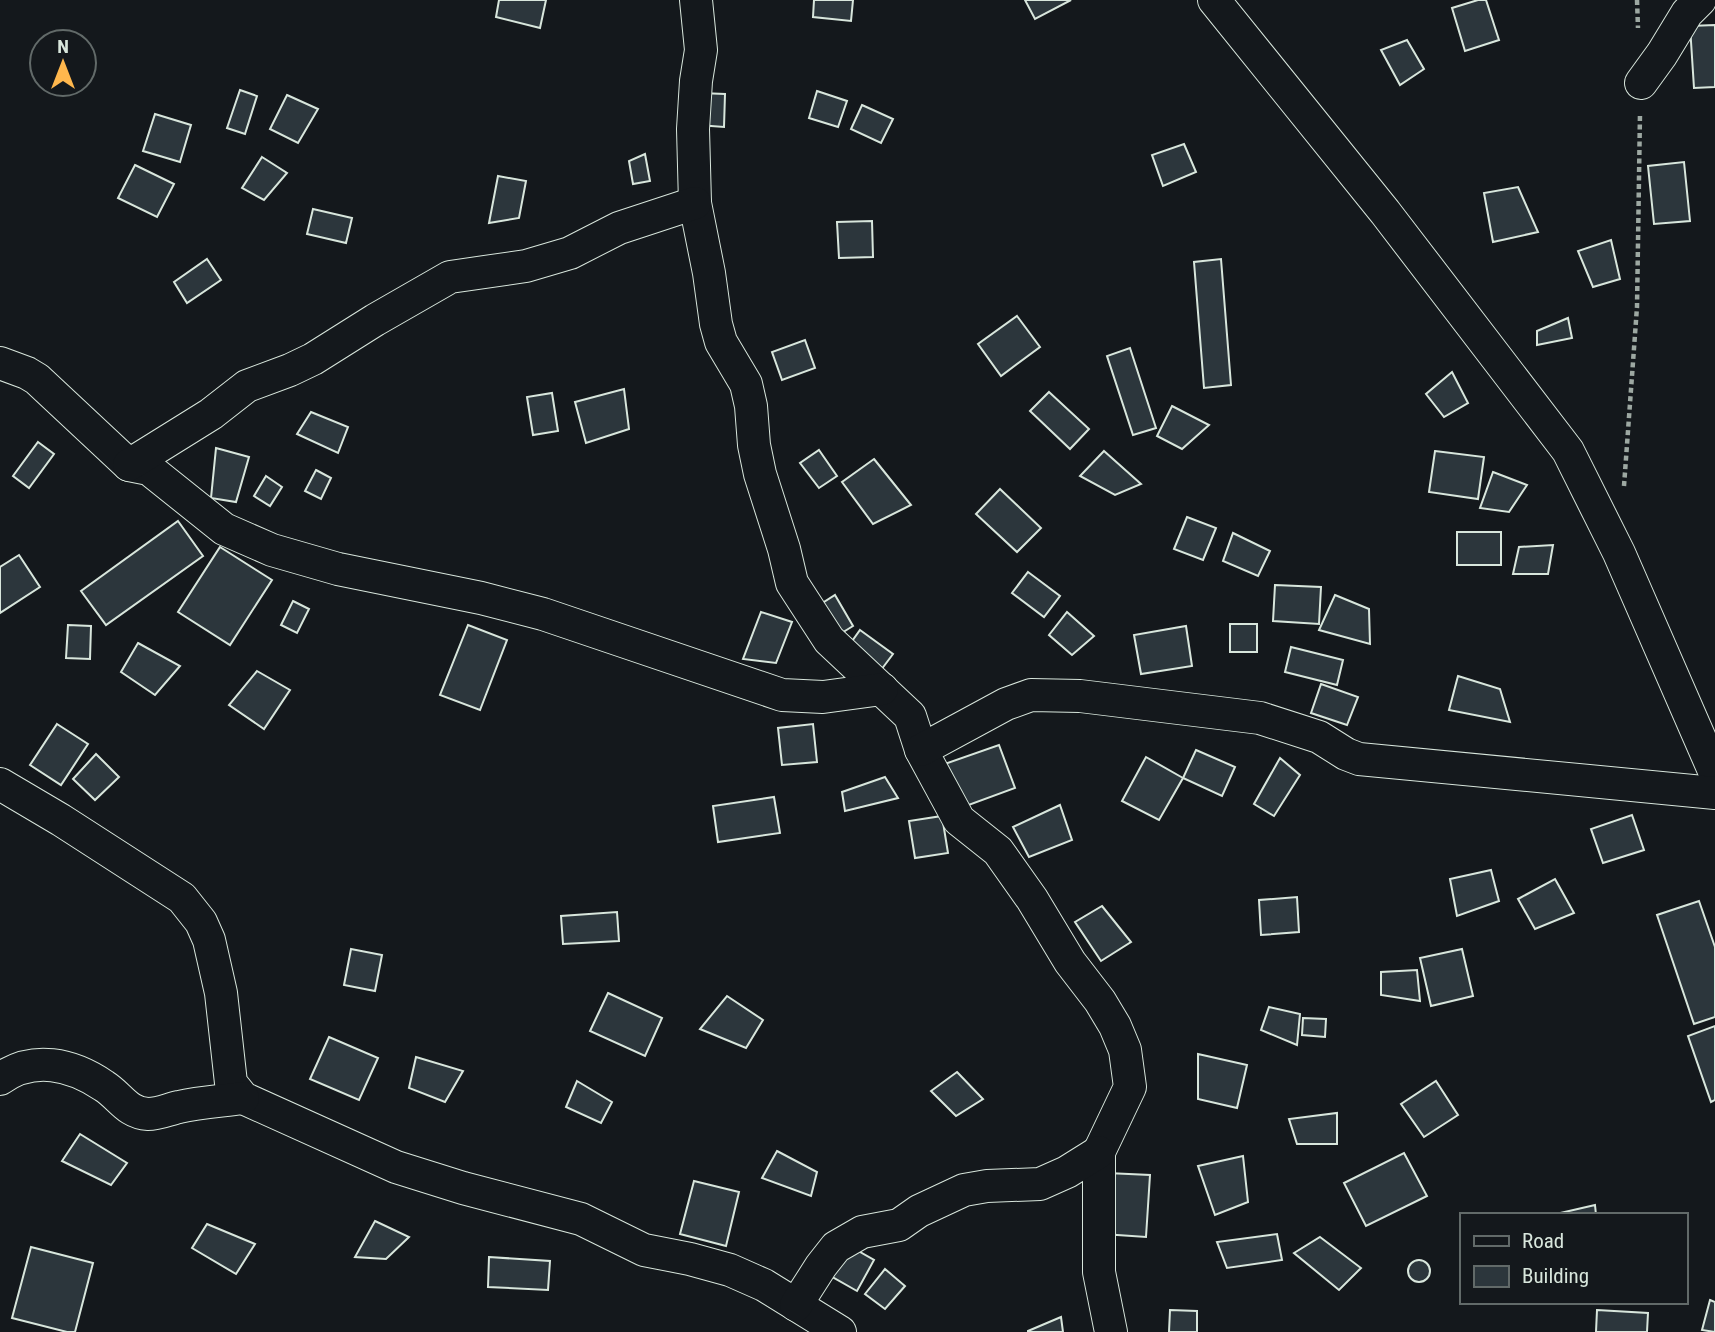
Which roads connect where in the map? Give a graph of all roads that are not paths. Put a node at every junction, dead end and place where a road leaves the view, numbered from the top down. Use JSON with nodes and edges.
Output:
{"nodes":[{"id":1,"x":696,"y":0,"type":"edge"},
{"id":2,"x":1214,"y":0,"type":"edge"},
{"id":3,"x":1700,"y":0,"type":"edge"},
{"id":4,"x":1641,"y":83,"type":"road end"},
{"id":5,"x":695,"y":203,"type":"junction"},
{"id":6,"x":0,"y":363,"type":"edge"},
{"id":7,"x":129,"y":465,"type":"junction"},
{"id":8,"x":882,"y":689,"type":"junction"},
{"id":9,"x":920,"y":750,"type":"junction"},
{"id":10,"x":1715,"y":774,"type":"edge"},
{"id":11,"x":0,"y":784,"type":"edge"},
{"id":12,"x":1715,"y":793,"type":"edge"},
{"id":13,"x":0,"y":1079,"type":"edge"},
{"id":14,"x":243,"y":1098,"type":"junction"},
{"id":15,"x":1099,"y":1152,"type":"junction"},
{"id":16,"x":796,"y":1305,"type":"junction"},
{"id":17,"x":840,"y":1332,"type":"edge"},
{"id":18,"x":1111,"y":1332,"type":"edge"}],
"edges":[{"from":1,"to":5,"type":"street"},
{"from":2,"to":10,"type":"street"},
{"from":3,"to":4,"type":"street"},
{"from":5,"to":7,"type":"street"},
{"from":5,"to":8,"type":"street"},
{"from":6,"to":7,"type":"street"},
{"from":7,"to":8,"type":"street"},
{"from":8,"to":9,"type":"street"},
{"from":9,"to":12,"type":"street"},
{"from":9,"to":15,"type":"street"},
{"from":11,"to":14,"type":"street"},
{"from":13,"to":14,"type":"street"},
{"from":14,"to":16,"type":"street"},
{"from":15,"to":16,"type":"street"},
{"from":15,"to":18,"type":"street"},
{"from":16,"to":17,"type":"street"}]}
